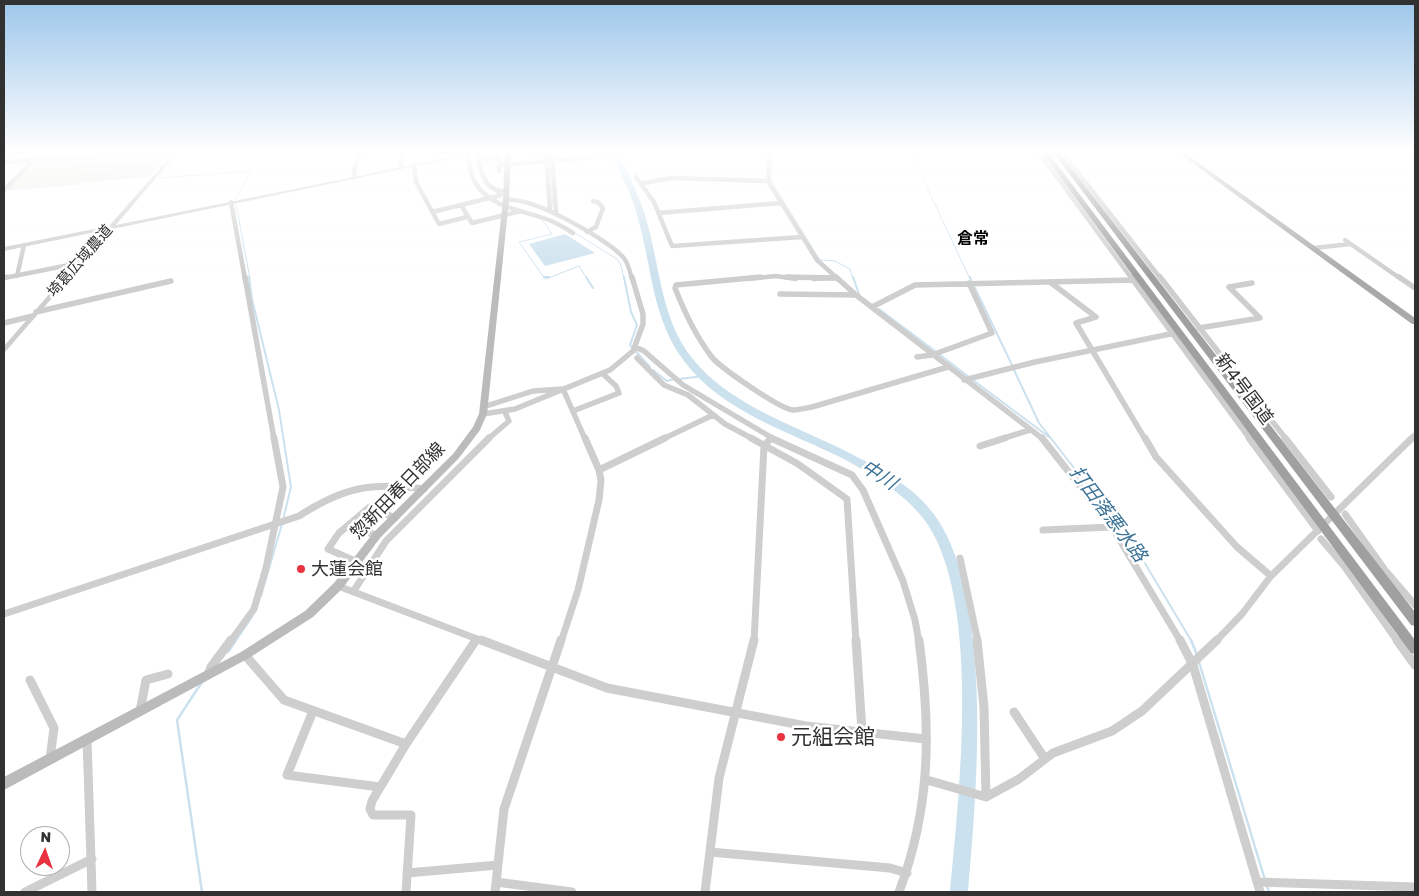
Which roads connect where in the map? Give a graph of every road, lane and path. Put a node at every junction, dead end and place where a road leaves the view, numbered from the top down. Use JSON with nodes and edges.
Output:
{"nodes":[{"id":1,"x":139,"y":193,"type":"edge"},
{"id":2,"x":277,"y":193,"type":"edge"},
{"id":3,"x":422,"y":193,"type":"edge"},
{"id":4,"x":485,"y":193,"type":"edge"},
{"id":5,"x":499,"y":193,"type":"edge"},
{"id":6,"x":506,"y":193,"type":"edge"},
{"id":7,"x":551,"y":193,"type":"edge"},
{"id":8,"x":553,"y":193,"type":"edge"},
{"id":9,"x":647,"y":193,"type":"edge"},
{"id":10,"x":775,"y":193,"type":"edge"},
{"id":11,"x":1069,"y":193,"type":"edge"},
{"id":12,"x":1075,"y":193,"type":"edge"},
{"id":13,"x":1088,"y":193,"type":"edge"},
{"id":14,"x":1094,"y":193,"type":"edge"},
{"id":15,"x":1238,"y":193,"type":"edge"},
{"id":16,"x":491,"y":198,"type":"junction"},
{"id":17,"x":592,"y":201,"type":"dead end"},
{"id":18,"x":231,"y":202,"type":"junction"},
{"id":19,"x":781,"y":203,"type":"junction"},
{"id":20,"x":461,"y":205,"type":"junction"},
{"id":21,"x":505,"y":206,"type":"junction"},
{"id":22,"x":522,"y":211,"type":"junction"},
{"id":23,"x":432,"y":212,"type":"junction"},
{"id":24,"x":553,"y":212,"type":"junction"},
{"id":25,"x":658,"y":213,"type":"junction"},
{"id":26,"x":467,"y":217,"type":"junction"},
{"id":27,"x":110,"y":227,"type":"junction"},
{"id":28,"x":587,"y":232,"type":"junction"},
{"id":29,"x":573,"y":233,"type":"dead end"},
{"id":30,"x":802,"y":237,"type":"junction"},
{"id":31,"x":24,"y":244,"type":"junction"},
{"id":32,"x":1314,"y":248,"type":"junction"},
{"id":33,"x":4,"y":249,"type":"edge"},
{"id":34,"x":79,"y":263,"type":"junction"},
{"id":35,"x":17,"y":276,"type":"junction"},
{"id":36,"x":4,"y":278,"type":"edge"},
{"id":37,"x":835,"y":278,"type":"junction"},
{"id":38,"x":1133,"y":280,"type":"junction"},
{"id":39,"x":171,"y":281,"type":"dead end"},
{"id":40,"x":1050,"y":282,"type":"junction"},
{"id":41,"x":969,"y":283,"type":"junction"},
{"id":42,"x":1252,"y":283,"type":"dead end"},
{"id":43,"x":1415,"y":288,"type":"edge"},
{"id":44,"x":780,"y":294,"type":"dead end"},
{"id":45,"x":856,"y":295,"type":"junction"},
{"id":46,"x":872,"y":307,"type":"junction"},
{"id":47,"x":35,"y":314,"type":"junction"},
{"id":48,"x":1415,"y":322,"type":"edge"},
{"id":49,"x":4,"y":323,"type":"edge"},
{"id":50,"x":1199,"y":328,"type":"junction"},
{"id":51,"x":1176,"y":333,"type":"junction"},
{"id":52,"x":635,"y":347,"type":"junction"},
{"id":53,"x":4,"y":350,"type":"edge"},
{"id":54,"x":1092,"y":351,"type":"junction"},
{"id":55,"x":932,"y":355,"type":"junction"},
{"id":56,"x":917,"y":357,"type":"dead end"},
{"id":57,"x":637,"y":358,"type":"dead end"},
{"id":58,"x":948,"y":367,"type":"junction"},
{"id":59,"x":603,"y":374,"type":"junction"},
{"id":60,"x":964,"y":380,"type":"junction"},
{"id":61,"x":563,"y":389,"type":"junction"},
{"id":62,"x":483,"y":410,"type":"junction"},
{"id":63,"x":573,"y":411,"type":"junction"},
{"id":64,"x":505,"y":412,"type":"junction"},
{"id":65,"x":713,"y":415,"type":"junction"},
{"id":66,"x":1030,"y":430,"type":"junction"},
{"id":67,"x":1415,"y":435,"type":"edge"},
{"id":68,"x":771,"y":438,"type":"junction"},
{"id":69,"x":764,"y":446,"type":"junction"},
{"id":70,"x":980,"y":446,"type":"dead end"},
{"id":71,"x":1302,"y":468,"type":"junction"},
{"id":72,"x":599,"y":470,"type":"junction"},
{"id":73,"x":388,"y":487,"type":"junction"},
{"id":74,"x":424,"y":489,"type":"junction"},
{"id":75,"x":1331,"y":497,"type":"dead end"},
{"id":76,"x":374,"y":509,"type":"junction"},
{"id":77,"x":1340,"y":515,"type":"junction"},
{"id":78,"x":394,"y":518,"type":"junction"},
{"id":79,"x":275,"y":523,"type":"junction"},
{"id":80,"x":346,"y":527,"type":"junction"},
{"id":81,"x":1112,"y":527,"type":"junction"},
{"id":82,"x":1043,"y":530,"type":"dead end"},
{"id":83,"x":1321,"y":532,"type":"junction"},
{"id":84,"x":377,"y":535,"type":"junction"},
{"id":85,"x":1371,"y":557,"type":"junction"},
{"id":86,"x":960,"y":558,"type":"dead end"},
{"id":87,"x":355,"y":561,"type":"junction"},
{"id":88,"x":1356,"y":575,"type":"junction"},
{"id":89,"x":1272,"y":576,"type":"junction"},
{"id":90,"x":338,"y":586,"type":"junction"},
{"id":91,"x":353,"y":592,"type":"junction"},
{"id":92,"x":1415,"y":605,"type":"edge"},
{"id":93,"x":4,"y":614,"type":"edge"},
{"id":94,"x":1415,"y":621,"type":"edge"},
{"id":95,"x":477,"y":639,"type":"junction"},
{"id":96,"x":1415,"y":649,"type":"edge"},
{"id":97,"x":245,"y":655,"type":"junction"},
{"id":98,"x":1193,"y":665,"type":"junction"},
{"id":99,"x":1415,"y":665,"type":"edge"},
{"id":100,"x":552,"y":667,"type":"junction"},
{"id":101,"x":168,"y":674,"type":"dead end"},
{"id":102,"x":211,"y":674,"type":"junction"},
{"id":103,"x":30,"y":680,"type":"dead end"},
{"id":104,"x":140,"y":711,"type":"junction"},
{"id":105,"x":313,"y":711,"type":"junction"},
{"id":106,"x":1014,"y":712,"type":"dead end"},
{"id":107,"x":734,"y":714,"type":"junction"},
{"id":108,"x":862,"y":731,"type":"junction"},
{"id":109,"x":87,"y":739,"type":"junction"},
{"id":110,"x":926,"y":739,"type":"junction"},
{"id":111,"x":406,"y":744,"type":"junction"},
{"id":112,"x":50,"y":758,"type":"junction"},
{"id":113,"x":1045,"y":759,"type":"junction"},
{"id":114,"x":927,"y":780,"type":"junction"},
{"id":115,"x":4,"y":784,"type":"edge"},
{"id":116,"x":380,"y":787,"type":"junction"},
{"id":117,"x":986,"y":797,"type":"junction"},
{"id":118,"x":710,"y":852,"type":"junction"},
{"id":119,"x":92,"y":859,"type":"junction"},
{"id":120,"x":498,"y":865,"type":"junction"},
{"id":121,"x":407,"y":873,"type":"junction"},
{"id":122,"x":907,"y":873,"type":"junction"},
{"id":123,"x":496,"y":887,"type":"edge"},
{"id":124,"x":1259,"y":887,"type":"edge"},
{"id":125,"x":1415,"y":887,"type":"edge"},
{"id":126,"x":25,"y":892,"type":"edge"},
{"id":127,"x":92,"y":892,"type":"edge"},
{"id":128,"x":406,"y":892,"type":"edge"},
{"id":129,"x":572,"y":892,"type":"edge"},
{"id":130,"x":705,"y":892,"type":"edge"},
{"id":131,"x":899,"y":892,"type":"edge"}],
"edges":[{"from":1,"to":27,"type":"street","name":"埼葛広域農道"},
{"from":2,"to":18,"type":"street"},
{"from":3,"to":23,"type":"street"},
{"from":4,"to":16,"type":"street"},
{"from":5,"to":16,"type":"street"},
{"from":6,"to":21,"type":"main road","name":"惣新田春日部線"},
{"from":7,"to":24,"type":"street"},
{"from":8,"to":24,"type":"street"},
{"from":9,"to":25,"type":"street"},
{"from":10,"to":19,"type":"street"},
{"from":11,"to":38,"type":"street"},
{"from":12,"to":51,"type":"highway","name":"新4号国道"},
{"from":13,"to":71,"type":"highway","name":"新4号国道"},
{"from":14,"to":50,"type":"street"},
{"from":15,"to":32,"type":"main road"},
{"from":16,"to":20,"type":"street"},
{"from":16,"to":21,"type":"street"},
{"from":17,"to":28,"type":"street"},
{"from":18,"to":27,"type":"street"},
{"from":18,"to":79,"type":"street"},
{"from":19,"to":25,"type":"street"},
{"from":19,"to":30,"type":"street"},
{"from":20,"to":23,"type":"street"},
{"from":20,"to":26,"type":"street"},
{"from":21,"to":22,"type":"street"},
{"from":21,"to":22,"type":"street"},
{"from":21,"to":24,"type":"street"},
{"from":21,"to":26,"type":"street"},
{"from":21,"to":62,"type":"main road","name":"惣新田春日部線"},
{"from":22,"to":29,"type":"street"},
{"from":23,"to":26,"type":"street"},
{"from":24,"to":28,"type":"street"},
{"from":25,"to":30,"type":"street"},
{"from":27,"to":31,"type":"street"},
{"from":27,"to":34,"type":"street","name":"埼葛広域農道"},
{"from":28,"to":52,"type":"street"},
{"from":30,"to":37,"type":"street"},
{"from":31,"to":33,"type":"street"},
{"from":31,"to":35,"type":"street"},
{"from":32,"to":43,"type":"street"},
{"from":32,"to":48,"type":"main road"},
{"from":34,"to":35,"type":"street"},
{"from":34,"to":47,"type":"street","name":"埼葛広域農道"},
{"from":35,"to":36,"type":"street"},
{"from":37,"to":45,"type":"street"},
{"from":37,"to":58,"type":"street"},
{"from":38,"to":40,"type":"street"},
{"from":38,"to":51,"type":"street"},
{"from":39,"to":47,"type":"street"},
{"from":40,"to":41,"type":"street"},
{"from":40,"to":54,"type":"street"},
{"from":41,"to":46,"type":"street"},
{"from":41,"to":55,"type":"street"},
{"from":42,"to":50,"type":"street"},
{"from":44,"to":45,"type":"street"},
{"from":45,"to":46,"type":"street"},
{"from":46,"to":55,"type":"street"},
{"from":47,"to":49,"type":"street"},
{"from":47,"to":53,"type":"street","name":"埼葛広域農道"},
{"from":50,"to":71,"type":"street"},
{"from":51,"to":54,"type":"street"},
{"from":51,"to":83,"type":"highway","name":"新4号国道"},
{"from":52,"to":59,"type":"street"},
{"from":52,"to":68,"type":"street"},
{"from":54,"to":60,"type":"street"},
{"from":54,"to":89,"type":"street"},
{"from":55,"to":56,"type":"street"},
{"from":55,"to":58,"type":"street"},
{"from":57,"to":65,"type":"street"},
{"from":58,"to":60,"type":"street"},
{"from":59,"to":61,"type":"street"},
{"from":59,"to":63,"type":"street"},
{"from":60,"to":66,"type":"street"},
{"from":61,"to":62,"type":"street"},
{"from":61,"to":63,"type":"street"},
{"from":61,"to":64,"type":"street"},
{"from":62,"to":64,"type":"street"},
{"from":62,"to":74,"type":"main road","name":"惣新田春日部線"},
{"from":63,"to":72,"type":"street"},
{"from":64,"to":91,"type":"street"},
{"from":65,"to":69,"type":"street"},
{"from":65,"to":72,"type":"street"},
{"from":66,"to":70,"type":"street"},
{"from":66,"to":81,"type":"street"},
{"from":67,"to":77,"type":"street"},
{"from":68,"to":69,"type":"street"},
{"from":68,"to":110,"type":"street"},
{"from":69,"to":107,"type":"street"},
{"from":69,"to":108,"type":"street"},
{"from":71,"to":75,"type":"street"},
{"from":71,"to":77,"type":"highway","name":"新4号国道"},
{"from":72,"to":100,"type":"street"},
{"from":73,"to":74,"type":"street"},
{"from":73,"to":76,"type":"street"},
{"from":73,"to":79,"type":"street"},
{"from":74,"to":78,"type":"main road","name":"惣新田春日部線"},
{"from":76,"to":78,"type":"street"},
{"from":76,"to":80,"type":"street"},
{"from":77,"to":83,"type":"street"},
{"from":77,"to":85,"type":"highway","name":"新4号国道"},
{"from":78,"to":84,"type":"main road","name":"惣新田春日部線"},
{"from":79,"to":93,"type":"street"},
{"from":79,"to":102,"type":"street"},
{"from":80,"to":84,"type":"street"},
{"from":80,"to":87,"type":"street"},
{"from":81,"to":82,"type":"street"},
{"from":81,"to":98,"type":"street"},
{"from":83,"to":88,"type":"highway","name":"新4号国道"},
{"from":83,"to":89,"type":"street"},
{"from":84,"to":87,"type":"main road","name":"惣新田春日部線"},
{"from":85,"to":92,"type":"street"},
{"from":85,"to":94,"type":"highway","name":"新4号国道"},
{"from":86,"to":117,"type":"street"},
{"from":87,"to":90,"type":"main road","name":"惣新田春日部線"},
{"from":88,"to":96,"type":"highway","name":"新4号国道"},
{"from":88,"to":99,"type":"street"},
{"from":89,"to":98,"type":"street"},
{"from":90,"to":91,"type":"street"},
{"from":90,"to":97,"type":"main road","name":"惣新田春日部線"},
{"from":91,"to":95,"type":"street"},
{"from":95,"to":100,"type":"street"},
{"from":95,"to":111,"type":"street"},
{"from":97,"to":102,"type":"main road","name":"惣新田春日部線"},
{"from":97,"to":105,"type":"street"},
{"from":98,"to":113,"type":"street"},
{"from":98,"to":124,"type":"street"},
{"from":100,"to":107,"type":"street"},
{"from":100,"to":120,"type":"street"},
{"from":101,"to":104,"type":"street"},
{"from":102,"to":104,"type":"main road","name":"惣新田春日部線"},
{"from":103,"to":112,"type":"street"},
{"from":104,"to":109,"type":"main road","name":"惣新田春日部線"},
{"from":105,"to":111,"type":"street"},
{"from":105,"to":116,"type":"street"},
{"from":106,"to":113,"type":"street"},
{"from":107,"to":108,"type":"street"},
{"from":107,"to":118,"type":"street"},
{"from":108,"to":110,"type":"street"},
{"from":109,"to":112,"type":"main road","name":"惣新田春日部線"},
{"from":109,"to":119,"type":"street"},
{"from":110,"to":114,"type":"street"},
{"from":111,"to":116,"type":"street"},
{"from":112,"to":115,"type":"main road","name":"惣新田春日部線"},
{"from":113,"to":117,"type":"street"},
{"from":114,"to":117,"type":"street"},
{"from":114,"to":122,"type":"street"},
{"from":116,"to":121,"type":"street"},
{"from":118,"to":122,"type":"street"},
{"from":118,"to":130,"type":"street"},
{"from":119,"to":126,"type":"street"},
{"from":119,"to":127,"type":"street"},
{"from":120,"to":121,"type":"street"},
{"from":120,"to":123,"type":"street"},
{"from":121,"to":128,"type":"street"},
{"from":122,"to":131,"type":"street"},
{"from":123,"to":129,"type":"street"},
{"from":124,"to":125,"type":"street"}]}
